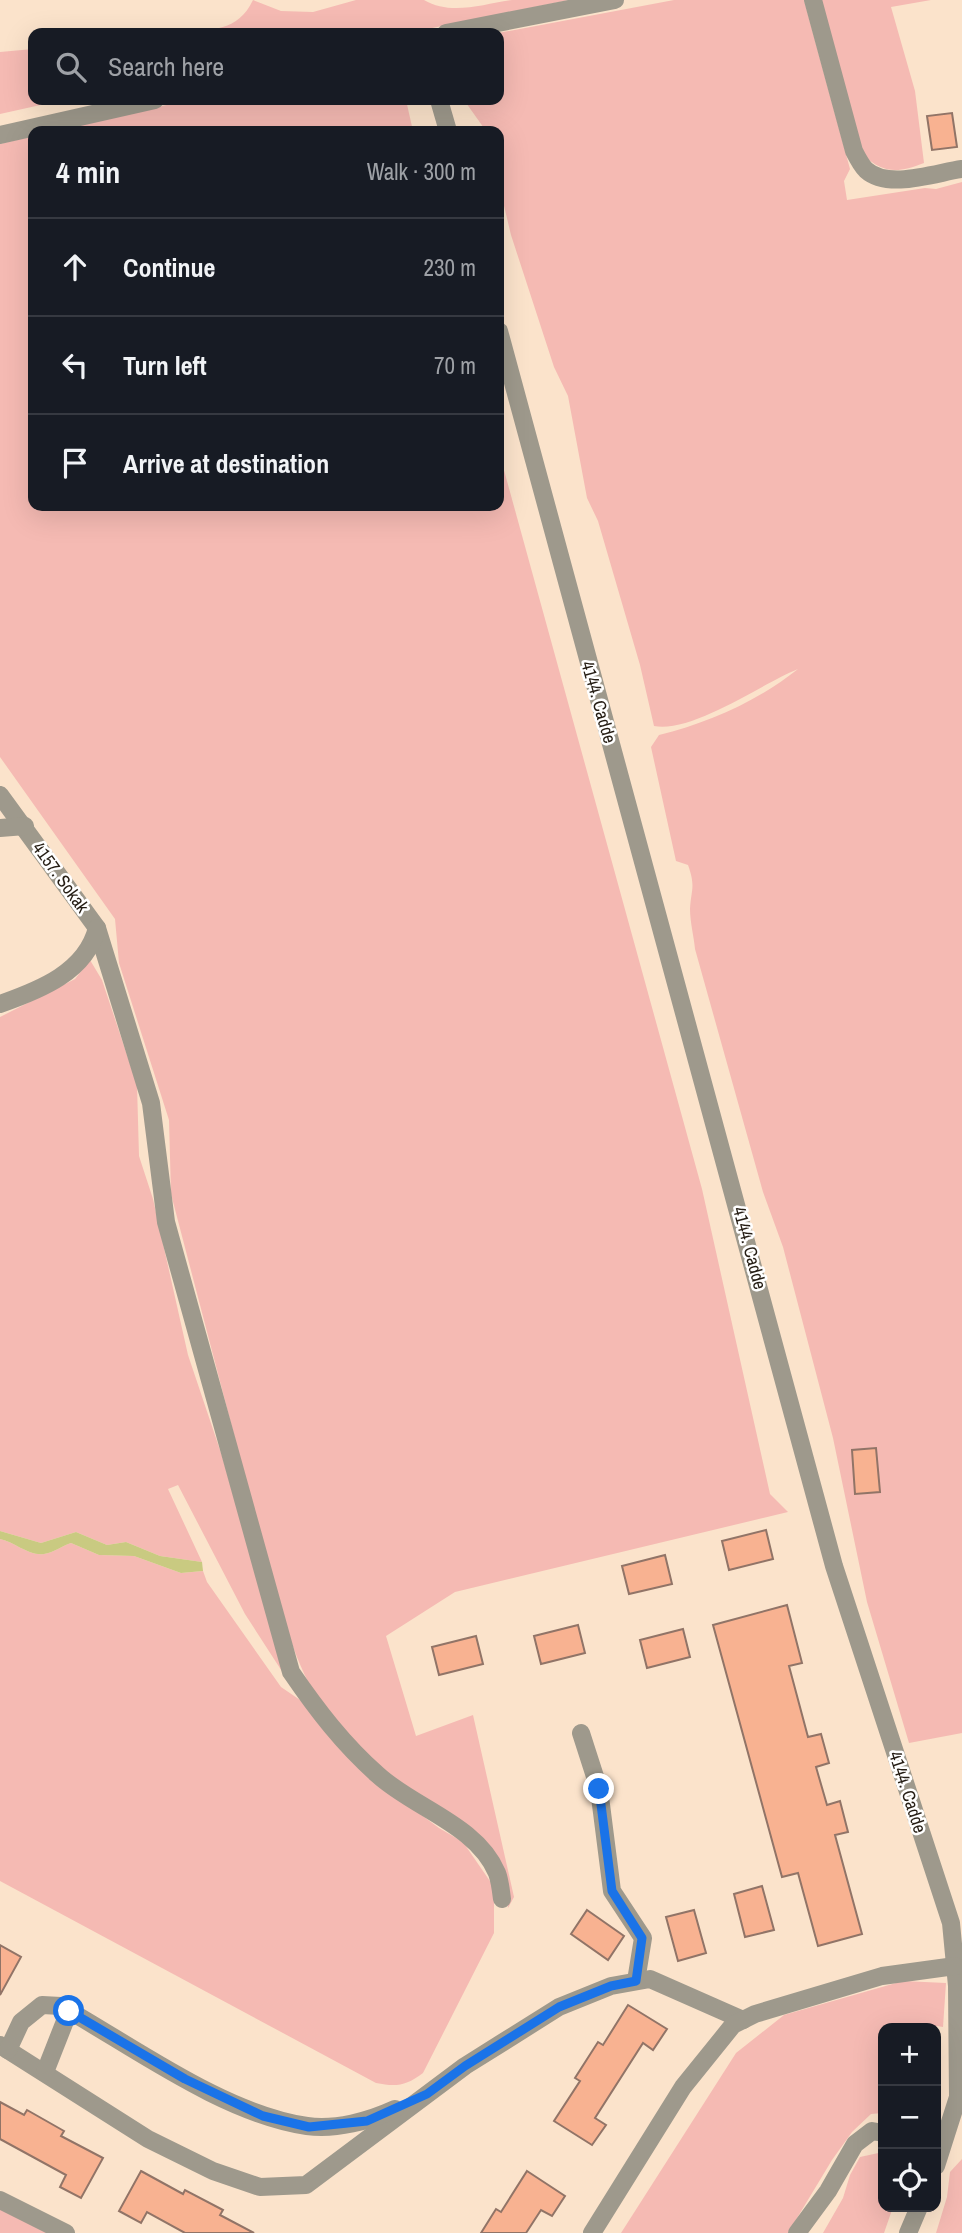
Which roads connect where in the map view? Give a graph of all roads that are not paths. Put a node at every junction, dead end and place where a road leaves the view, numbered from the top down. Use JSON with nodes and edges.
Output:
{"nodes":[{"id":1,"x":615,"y":0,"type":"edge"},
{"id":2,"x":813,"y":0,"type":"edge"},
{"id":3,"x":472,"y":28,"type":"edge"},
{"id":4,"x":133,"y":105,"type":"edge"},
{"id":5,"x":440,"y":105,"type":"edge"},
{"id":6,"x":40,"y":126,"type":"edge"},
{"id":7,"x":446,"y":126,"type":"edge"},
{"id":8,"x":28,"y":129,"type":"edge"},
{"id":9,"x":0,"y":135,"type":"edge"},
{"id":10,"x":962,"y":169,"type":"edge"},
{"id":11,"x":504,"y":349,"type":"edge"},
{"id":12,"x":0,"y":795,"type":"edge"},
{"id":13,"x":25,"y":826,"type":"junction"},
{"id":14,"x":0,"y":828,"type":"edge"},
{"id":15,"x":97,"y":928,"type":"junction"},
{"id":16,"x":0,"y":1004,"type":"edge"},
{"id":17,"x":581,"y":1733,"type":"dead end"},
{"id":18,"x":502,"y":1899,"type":"dead end"},
{"id":19,"x":955,"y":1966,"type":"junction"},
{"id":20,"x":636,"y":1981,"type":"junction"},
{"id":21,"x":69,"y":2011,"type":"junction"},
{"id":22,"x":743,"y":2020,"type":"junction"},
{"id":23,"x":4,"y":2048,"type":"edge"},
{"id":24,"x":45,"y":2072,"type":"junction"},
{"id":25,"x":427,"y":2094,"type":"junction"},
{"id":26,"x":878,"y":2132,"type":"edge"},
{"id":27,"x":941,"y":2150,"type":"edge"},
{"id":28,"x":0,"y":2200,"type":"edge"},
{"id":29,"x":917,"y":2212,"type":"edge"},
{"id":30,"x":66,"y":2233,"type":"edge"},
{"id":31,"x":592,"y":2233,"type":"edge"},
{"id":32,"x":797,"y":2233,"type":"edge"},
{"id":33,"x":908,"y":2233,"type":"edge"}],
"edges":[{"from":1,"to":3,"type":"street"},
{"from":2,"to":10,"type":"street"},
{"from":4,"to":6,"type":"street"},
{"from":5,"to":7,"type":"street"},
{"from":8,"to":9,"type":"street"},
{"from":11,"to":19,"type":"street","name":"4144. Cadde"},
{"from":12,"to":13,"type":"street","name":"4157. Sokak"},
{"from":13,"to":14,"type":"street"},
{"from":13,"to":15,"type":"street","name":"4157. Sokak"},
{"from":15,"to":16,"type":"street"},
{"from":15,"to":18,"type":"street","name":"4157. Sokak"},
{"from":17,"to":20,"type":"street"},
{"from":19,"to":22,"type":"street"},
{"from":19,"to":27,"type":"street","name":"4144. Cadde"},
{"from":20,"to":22,"type":"street"},
{"from":20,"to":25,"type":"street"},
{"from":21,"to":23,"type":"street"},
{"from":21,"to":24,"type":"street"},
{"from":21,"to":25,"type":"street"},
{"from":22,"to":31,"type":"street"},
{"from":23,"to":24,"type":"street"},
{"from":24,"to":25,"type":"street"},
{"from":26,"to":32,"type":"street"},
{"from":28,"to":30,"type":"street"},
{"from":29,"to":33,"type":"street"}]}
